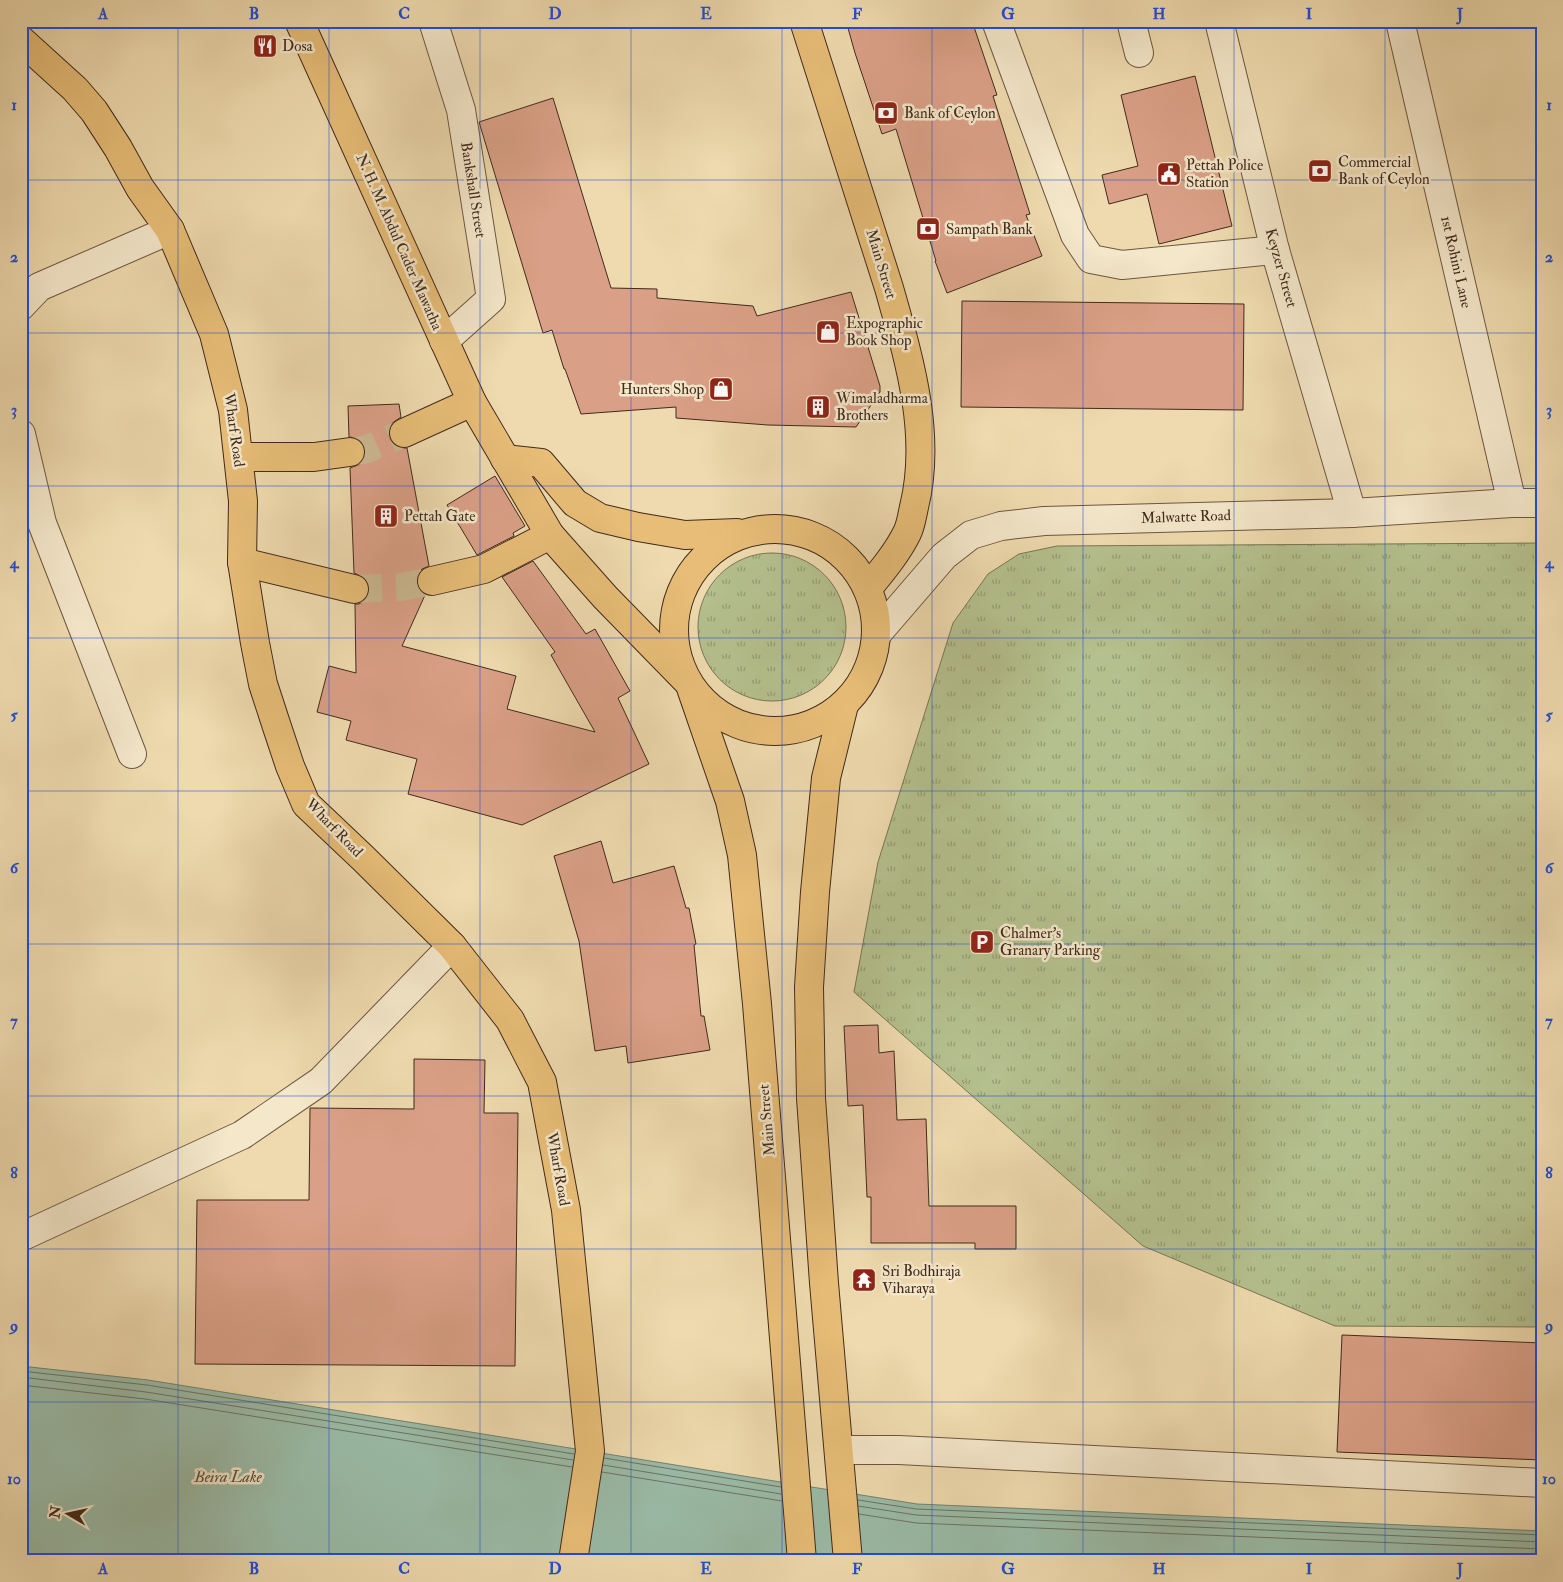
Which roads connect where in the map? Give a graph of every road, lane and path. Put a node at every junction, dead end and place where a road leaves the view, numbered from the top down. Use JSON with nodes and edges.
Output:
{"nodes":[{"id":1,"x":299,"y":21,"type":"edge"},
{"id":2,"x":433,"y":21,"type":"edge"},
{"id":3,"x":804,"y":21,"type":"edge"},
{"id":4,"x":996,"y":21,"type":"edge"},
{"id":5,"x":1131,"y":21,"type":"edge"},
{"id":6,"x":1219,"y":21,"type":"edge"},
{"id":7,"x":1400,"y":21,"type":"edge"},
{"id":8,"x":21,"y":40,"type":"edge"},
{"id":9,"x":1139,"y":53,"type":"dead end"},
{"id":10,"x":170,"y":230,"type":"junction"},
{"id":11,"x":1275,"y":250,"type":"junction"},
{"id":12,"x":21,"y":306,"type":"edge"},
{"id":13,"x":444,"y":341,"type":"junction"},
{"id":14,"x":472,"y":402,"type":"junction"},
{"id":15,"x":404,"y":433,"type":"tunnel mouth"},
{"id":16,"x":21,"y":434,"type":"edge"},
{"id":17,"x":350,"y":452,"type":"tunnel mouth"},
{"id":18,"x":239,"y":458,"type":"junction"},
{"id":19,"x":505,"y":459,"type":"junction"},
{"id":20,"x":1512,"y":503,"type":"junction"},
{"id":21,"x":1542,"y":503,"type":"edge"},
{"id":22,"x":1352,"y":513,"type":"junction"},
{"id":23,"x":743,"y":533,"type":"junction"},
{"id":24,"x":550,"y":535,"type":"junction"},
{"id":25,"x":242,"y":562,"type":"junction"},
{"id":26,"x":432,"y":580,"type":"tunnel mouth"},
{"id":27,"x":868,"y":588,"type":"junction"},
{"id":28,"x":354,"y":589,"type":"tunnel mouth"},
{"id":29,"x":876,"y":635,"type":"junction"},
{"id":30,"x":689,"y":684,"type":"junction"},
{"id":31,"x":844,"y":705,"type":"junction"},
{"id":32,"x":132,"y":754,"type":"dead end"},
{"id":33,"x":452,"y":946,"type":"junction"},
{"id":34,"x":21,"y":1237,"type":"edge"},
{"id":35,"x":840,"y":1462,"type":"junction"},
{"id":36,"x":1542,"y":1482,"type":"edge"},
{"id":37,"x":573,"y":1561,"type":"edge"},
{"id":38,"x":802,"y":1561,"type":"edge"},
{"id":39,"x":848,"y":1561,"type":"edge"}],
"edges":[{"from":1,"to":13,"type":"main road","name":"N. H. M. Abdul Cader Mawatha"},
{"from":2,"to":13,"type":"street","name":"Bankshall Street"},
{"from":3,"to":27,"type":"main road","name":"Main Street"},
{"from":4,"to":11,"type":"street"},
{"from":5,"to":9,"type":"street"},
{"from":6,"to":11,"type":"street","name":"Keyzer Street"},
{"from":7,"to":20,"type":"street","name":"1st Rohini Lane"},
{"from":8,"to":10,"type":"main road","name":"Wharf Road"},
{"from":10,"to":12,"type":"street"},
{"from":10,"to":18,"type":"main road","name":"Wharf Road"},
{"from":11,"to":22,"type":"street","name":"Keyzer Street"},
{"from":13,"to":14,"type":"main road","name":"N. H. M. Abdul Cader Mawatha"},
{"from":14,"to":15,"type":"main road"},
{"from":14,"to":19,"type":"main road","name":"N. H. M. Abdul Cader Mawatha"},
{"from":16,"to":32,"type":"street"},
{"from":17,"to":18,"type":"main road"},
{"from":18,"to":25,"type":"main road","name":"Wharf Road"},
{"from":19,"to":23,"type":"main road"},
{"from":19,"to":24,"type":"main road","name":"N. H. M. Abdul Cader Mawatha"},
{"from":20,"to":21,"type":"street","name":"Malwatte Road"},
{"from":20,"to":22,"type":"street","name":"Malwatte Road"},
{"from":22,"to":29,"type":"street","name":"Malwatte Road"},
{"from":23,"to":27,"type":"main road"},
{"from":23,"to":30,"type":"main road","name":"Main Street"},
{"from":24,"to":26,"type":"main road"},
{"from":24,"to":30,"type":"main road","name":"N. H. M. Abdul Cader Mawatha"},
{"from":25,"to":28,"type":"main road"},
{"from":25,"to":33,"type":"main road","name":"Wharf Road"},
{"from":27,"to":29,"type":"main road"},
{"from":29,"to":31,"type":"main road"},
{"from":30,"to":31,"type":"main road","name":"N. H. M. Abdul Cader Mawatha"},
{"from":30,"to":38,"type":"main road","name":"Main Street"},
{"from":31,"to":35,"type":"main road"},
{"from":33,"to":34,"type":"street"},
{"from":33,"to":37,"type":"main road","name":"Wharf Road"},
{"from":35,"to":36,"type":"street"},
{"from":35,"to":39,"type":"main road"}]}
